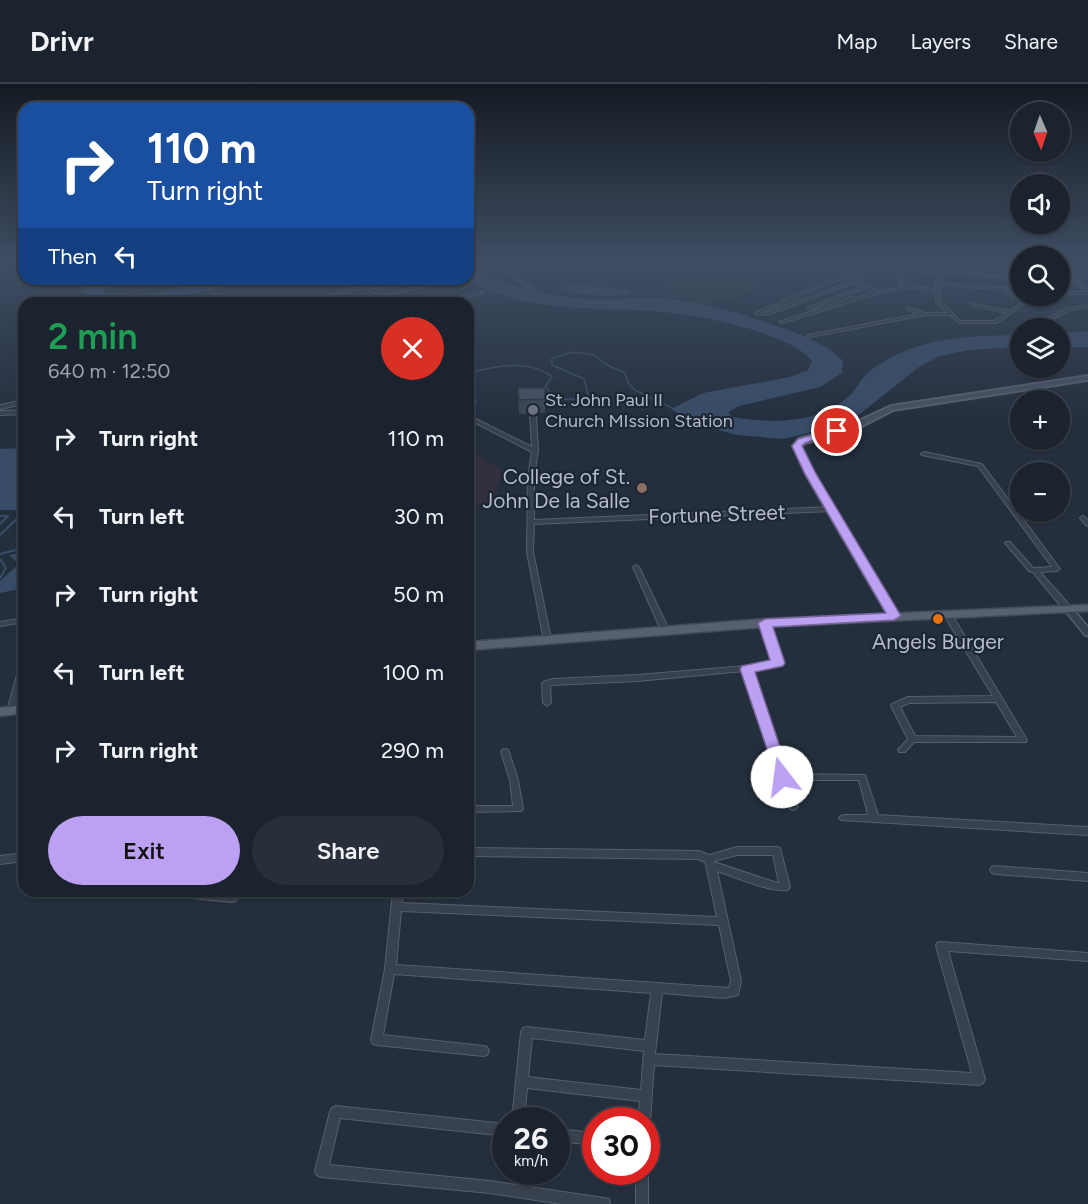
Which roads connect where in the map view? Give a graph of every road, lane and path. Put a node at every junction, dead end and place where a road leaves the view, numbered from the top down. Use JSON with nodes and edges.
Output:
{"nodes":[{"id":1,"x":802,"y":315,"type":"edge"},
{"id":2,"x":918,"y":315,"type":"edge"},
{"id":3,"x":951,"y":315,"type":"edge"},
{"id":4,"x":1005,"y":315,"type":"edge"},
{"id":5,"x":1056,"y":315,"type":"edge"},
{"id":6,"x":1050,"y":318,"type":"dead end"},
{"id":7,"x":781,"y":322,"type":"dead end"},
{"id":8,"x":810,"y":336,"type":"dead end"},
{"id":9,"x":1088,"y":378,"type":"edge"},
{"id":10,"x":18,"y":403,"type":"edge"},
{"id":11,"x":0,"y":407,"type":"edge"},
{"id":12,"x":18,"y":412,"type":"edge"},
{"id":13,"x":0,"y":413,"type":"edge"},
{"id":14,"x":533,"y":416,"type":"dead end"},
{"id":15,"x":474,"y":420,"type":"edge"},
{"id":16,"x":535,"y":451,"type":"junction"},
{"id":17,"x":924,"y":454,"type":"dead end"},
{"id":18,"x":832,"y":509,"type":"junction"},
{"id":19,"x":531,"y":522,"type":"junction"},
{"id":20,"x":1008,"y":543,"type":"dead end"},
{"id":21,"x":636,"y":567,"type":"dead end"},
{"id":22,"x":1036,"y":570,"type":"junction"},
{"id":23,"x":1088,"y":608,"type":"edge"},
{"id":24,"x":1068,"y":609,"type":"junction"},
{"id":25,"x":948,"y":615,"type":"junction"},
{"id":26,"x":894,"y":616,"type":"junction"},
{"id":27,"x":18,"y":621,"type":"edge"},
{"id":28,"x":765,"y":623,"type":"junction"},
{"id":29,"x":0,"y":624,"type":"edge"},
{"id":30,"x":665,"y":630,"type":"junction"},
{"id":31,"x":1088,"y":633,"type":"edge"},
{"id":32,"x":547,"y":639,"type":"junction"},
{"id":33,"x":474,"y":645,"type":"edge"},
{"id":34,"x":747,"y":669,"type":"junction"},
{"id":35,"x":18,"y":687,"type":"edge"},
{"id":36,"x":998,"y":699,"type":"junction"},
{"id":37,"x":547,"y":703,"type":"dead end"},
{"id":38,"x":12,"y":711,"type":"edge"},
{"id":39,"x":912,"y":740,"type":"junction"},
{"id":40,"x":902,"y":750,"type":"dead end"},
{"id":41,"x":505,"y":752,"type":"dead end"},
{"id":42,"x":782,"y":777,"type":"junction"},
{"id":43,"x":793,"y":807,"type":"dead end"},
{"id":44,"x":474,"y":809,"type":"edge"},
{"id":45,"x":844,"y":818,"type":"dead end"},
{"id":46,"x":874,"y":818,"type":"junction"},
{"id":47,"x":1088,"y":831,"type":"edge"},
{"id":48,"x":474,"y":852,"type":"edge"},
{"id":49,"x":18,"y":858,"type":"edge"},
{"id":50,"x":0,"y":860,"type":"edge"},
{"id":51,"x":710,"y":862,"type":"junction"},
{"id":52,"x":995,"y":870,"type":"dead end"},
{"id":53,"x":1088,"y":877,"type":"edge"},
{"id":54,"x":222,"y":897,"type":"edge"},
{"id":55,"x":397,"y":897,"type":"edge"},
{"id":56,"x":232,"y":898,"type":"dead end"},
{"id":57,"x":396,"y":907,"type":"junction"},
{"id":58,"x":724,"y":921,"type":"junction"},
{"id":59,"x":1088,"y":957,"type":"edge"},
{"id":60,"x":390,"y":969,"type":"junction"},
{"id":61,"x":657,"y":988,"type":"junction"},
{"id":62,"x":650,"y":1046,"type":"junction"},
{"id":63,"x":483,"y":1051,"type":"dead end"},
{"id":64,"x":649,"y":1059,"type":"junction"},
{"id":65,"x":522,"y":1082,"type":"junction"},
{"id":66,"x":646,"y":1096,"type":"junction"},
{"id":67,"x":519,"y":1107,"type":"edge"},
{"id":68,"x":645,"y":1107,"type":"edge"},
{"id":69,"x":492,"y":1129,"type":"edge"},
{"id":70,"x":642,"y":1185,"type":"edge"},
{"id":71,"x":604,"y":1204,"type":"edge"},
{"id":72,"x":642,"y":1204,"type":"edge"}],
"edges":[{"from":1,"to":7,"type":"street"},
{"from":2,"to":8,"type":"street"},
{"from":3,"to":4,"type":"street"},
{"from":5,"to":6,"type":"street"},
{"from":9,"to":18,"type":"main road"},
{"from":10,"to":11,"type":"street"},
{"from":12,"to":13,"type":"street"},
{"from":14,"to":16,"type":"street"},
{"from":15,"to":16,"type":"street"},
{"from":16,"to":19,"type":"street"},
{"from":17,"to":22,"type":"street"},
{"from":18,"to":19,"type":"street","name":"Fortune Street"},
{"from":18,"to":26,"type":"main road"},
{"from":19,"to":32,"type":"street"},
{"from":20,"to":22,"type":"street"},
{"from":21,"to":30,"type":"street"},
{"from":22,"to":24,"type":"street"},
{"from":23,"to":24,"type":"main road"},
{"from":24,"to":25,"type":"main road"},
{"from":24,"to":31,"type":"street"},
{"from":25,"to":26,"type":"main road"},
{"from":25,"to":36,"type":"street"},
{"from":26,"to":28,"type":"main road"},
{"from":27,"to":29,"type":"street"},
{"from":28,"to":30,"type":"main road"},
{"from":28,"to":34,"type":"street"},
{"from":30,"to":32,"type":"main road"},
{"from":32,"to":33,"type":"main road"},
{"from":34,"to":37,"type":"street"},
{"from":34,"to":42,"type":"street"},
{"from":35,"to":38,"type":"street"},
{"from":36,"to":39,"type":"street"},
{"from":36,"to":39,"type":"street"},
{"from":39,"to":40,"type":"street"},
{"from":41,"to":44,"type":"street"},
{"from":42,"to":43,"type":"street"},
{"from":42,"to":46,"type":"street"},
{"from":45,"to":46,"type":"street"},
{"from":46,"to":47,"type":"street"},
{"from":48,"to":51,"type":"street"},
{"from":49,"to":50,"type":"street"},
{"from":51,"to":51,"type":"street"},
{"from":51,"to":58,"type":"street"},
{"from":52,"to":53,"type":"street"},
{"from":54,"to":56,"type":"street"},
{"from":55,"to":57,"type":"street"},
{"from":57,"to":58,"type":"street"},
{"from":57,"to":60,"type":"street"},
{"from":58,"to":61,"type":"street"},
{"from":59,"to":64,"type":"street"},
{"from":60,"to":61,"type":"street"},
{"from":60,"to":63,"type":"street"},
{"from":61,"to":62,"type":"street"},
{"from":62,"to":64,"type":"street"},
{"from":62,"to":65,"type":"street"},
{"from":64,"to":66,"type":"street"},
{"from":65,"to":66,"type":"street"},
{"from":65,"to":67,"type":"street"},
{"from":66,"to":68,"type":"street"},
{"from":69,"to":71,"type":"street"},
{"from":70,"to":72,"type":"street"}]}
